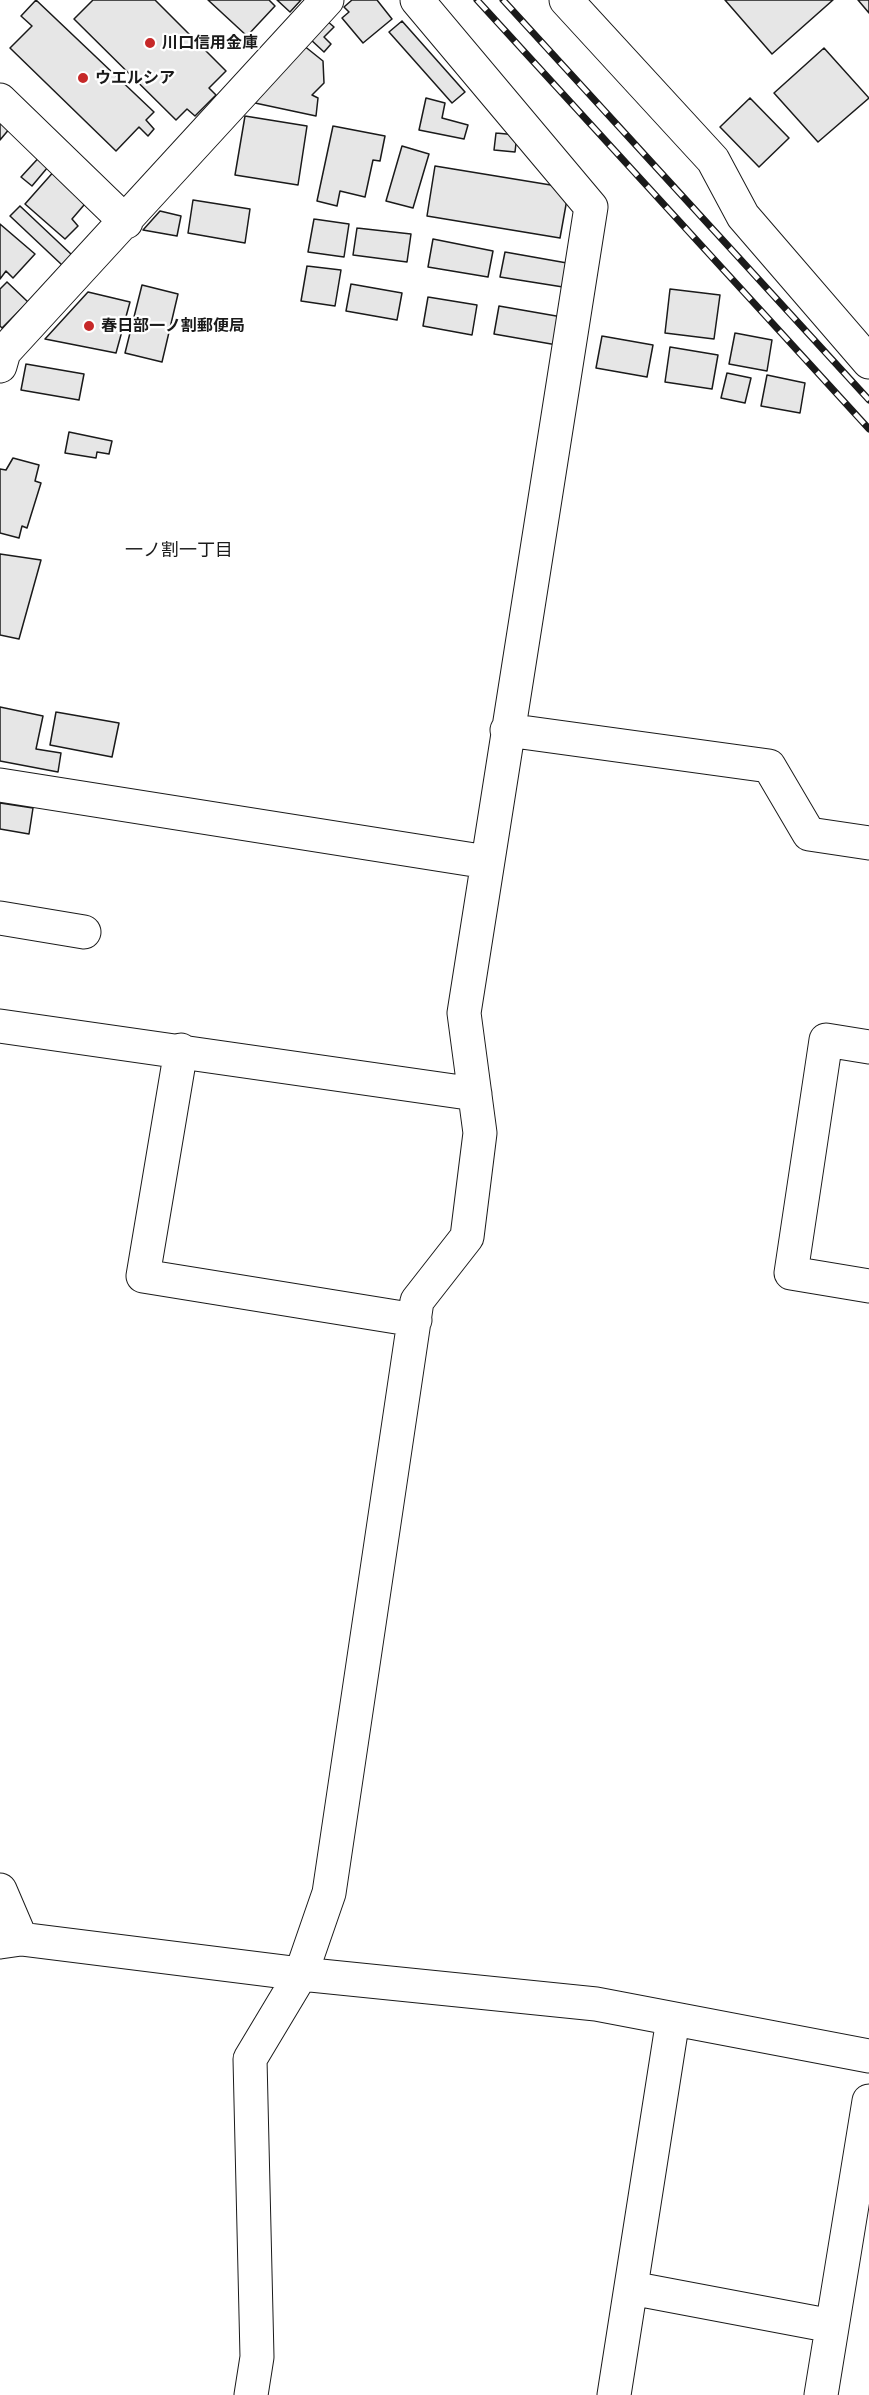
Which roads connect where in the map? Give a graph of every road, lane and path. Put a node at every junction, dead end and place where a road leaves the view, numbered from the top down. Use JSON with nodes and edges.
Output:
{"nodes":[{"id":1,"x":327,"y":0,"type":"edge"},
{"id":2,"x":417,"y":0,"type":"edge"},
{"id":3,"x":566,"y":0,"type":"edge"},
{"id":4,"x":0,"y":100,"type":"edge"},
{"id":5,"x":126,"y":222,"type":"junction"},
{"id":6,"x":869,"y":362,"type":"edge"},
{"id":7,"x":0,"y":366,"type":"edge"},
{"id":8,"x":507,"y":730,"type":"junction"},
{"id":9,"x":0,"y":784,"type":"edge"},
{"id":10,"x":869,"y":843,"type":"edge"},
{"id":11,"x":487,"y":862,"type":"junction"},
{"id":12,"x":0,"y":918,"type":"edge"},
{"id":13,"x":84,"y":932,"type":"dead end"},
{"id":14,"x":0,"y":1026,"type":"edge"},
{"id":15,"x":869,"y":1047,"type":"edge"},
{"id":16,"x":181,"y":1050,"type":"junction"},
{"id":17,"x":475,"y":1094,"type":"junction"},
{"id":18,"x":869,"y":1286,"type":"edge"},
{"id":19,"x":415,"y":1320,"type":"junction"},
{"id":20,"x":0,"y":1890,"type":"edge"},
{"id":21,"x":11,"y":1940,"type":"edge"},
{"id":22,"x":301,"y":1974,"type":"junction"},
{"id":23,"x":673,"y":2019,"type":"junction"},
{"id":24,"x":869,"y":2056,"type":"edge"},
{"id":25,"x":869,"y":2101,"type":"edge"},
{"id":26,"x":631,"y":2288,"type":"junction"},
{"id":27,"x":832,"y":2325,"type":"junction"},
{"id":28,"x":251,"y":2395,"type":"edge"},
{"id":29,"x":614,"y":2395,"type":"edge"},
{"id":30,"x":821,"y":2395,"type":"edge"}],
"edges":[{"from":1,"to":5,"type":"street"},
{"from":2,"to":8,"type":"street"},
{"from":3,"to":6,"type":"street"},
{"from":4,"to":5,"type":"street"},
{"from":5,"to":7,"type":"street"},
{"from":8,"to":10,"type":"street"},
{"from":8,"to":11,"type":"street"},
{"from":9,"to":11,"type":"street"},
{"from":11,"to":17,"type":"street"},
{"from":12,"to":13,"type":"street"},
{"from":14,"to":16,"type":"street"},
{"from":15,"to":18,"type":"street"},
{"from":16,"to":17,"type":"street"},
{"from":16,"to":19,"type":"street"},
{"from":17,"to":19,"type":"street"},
{"from":19,"to":22,"type":"street"},
{"from":20,"to":21,"type":"street"},
{"from":21,"to":22,"type":"street"},
{"from":22,"to":23,"type":"street"},
{"from":22,"to":28,"type":"street"},
{"from":23,"to":24,"type":"street"},
{"from":23,"to":26,"type":"street"},
{"from":25,"to":27,"type":"street"},
{"from":26,"to":27,"type":"street"},
{"from":26,"to":29,"type":"street"},
{"from":27,"to":30,"type":"street"}]}
